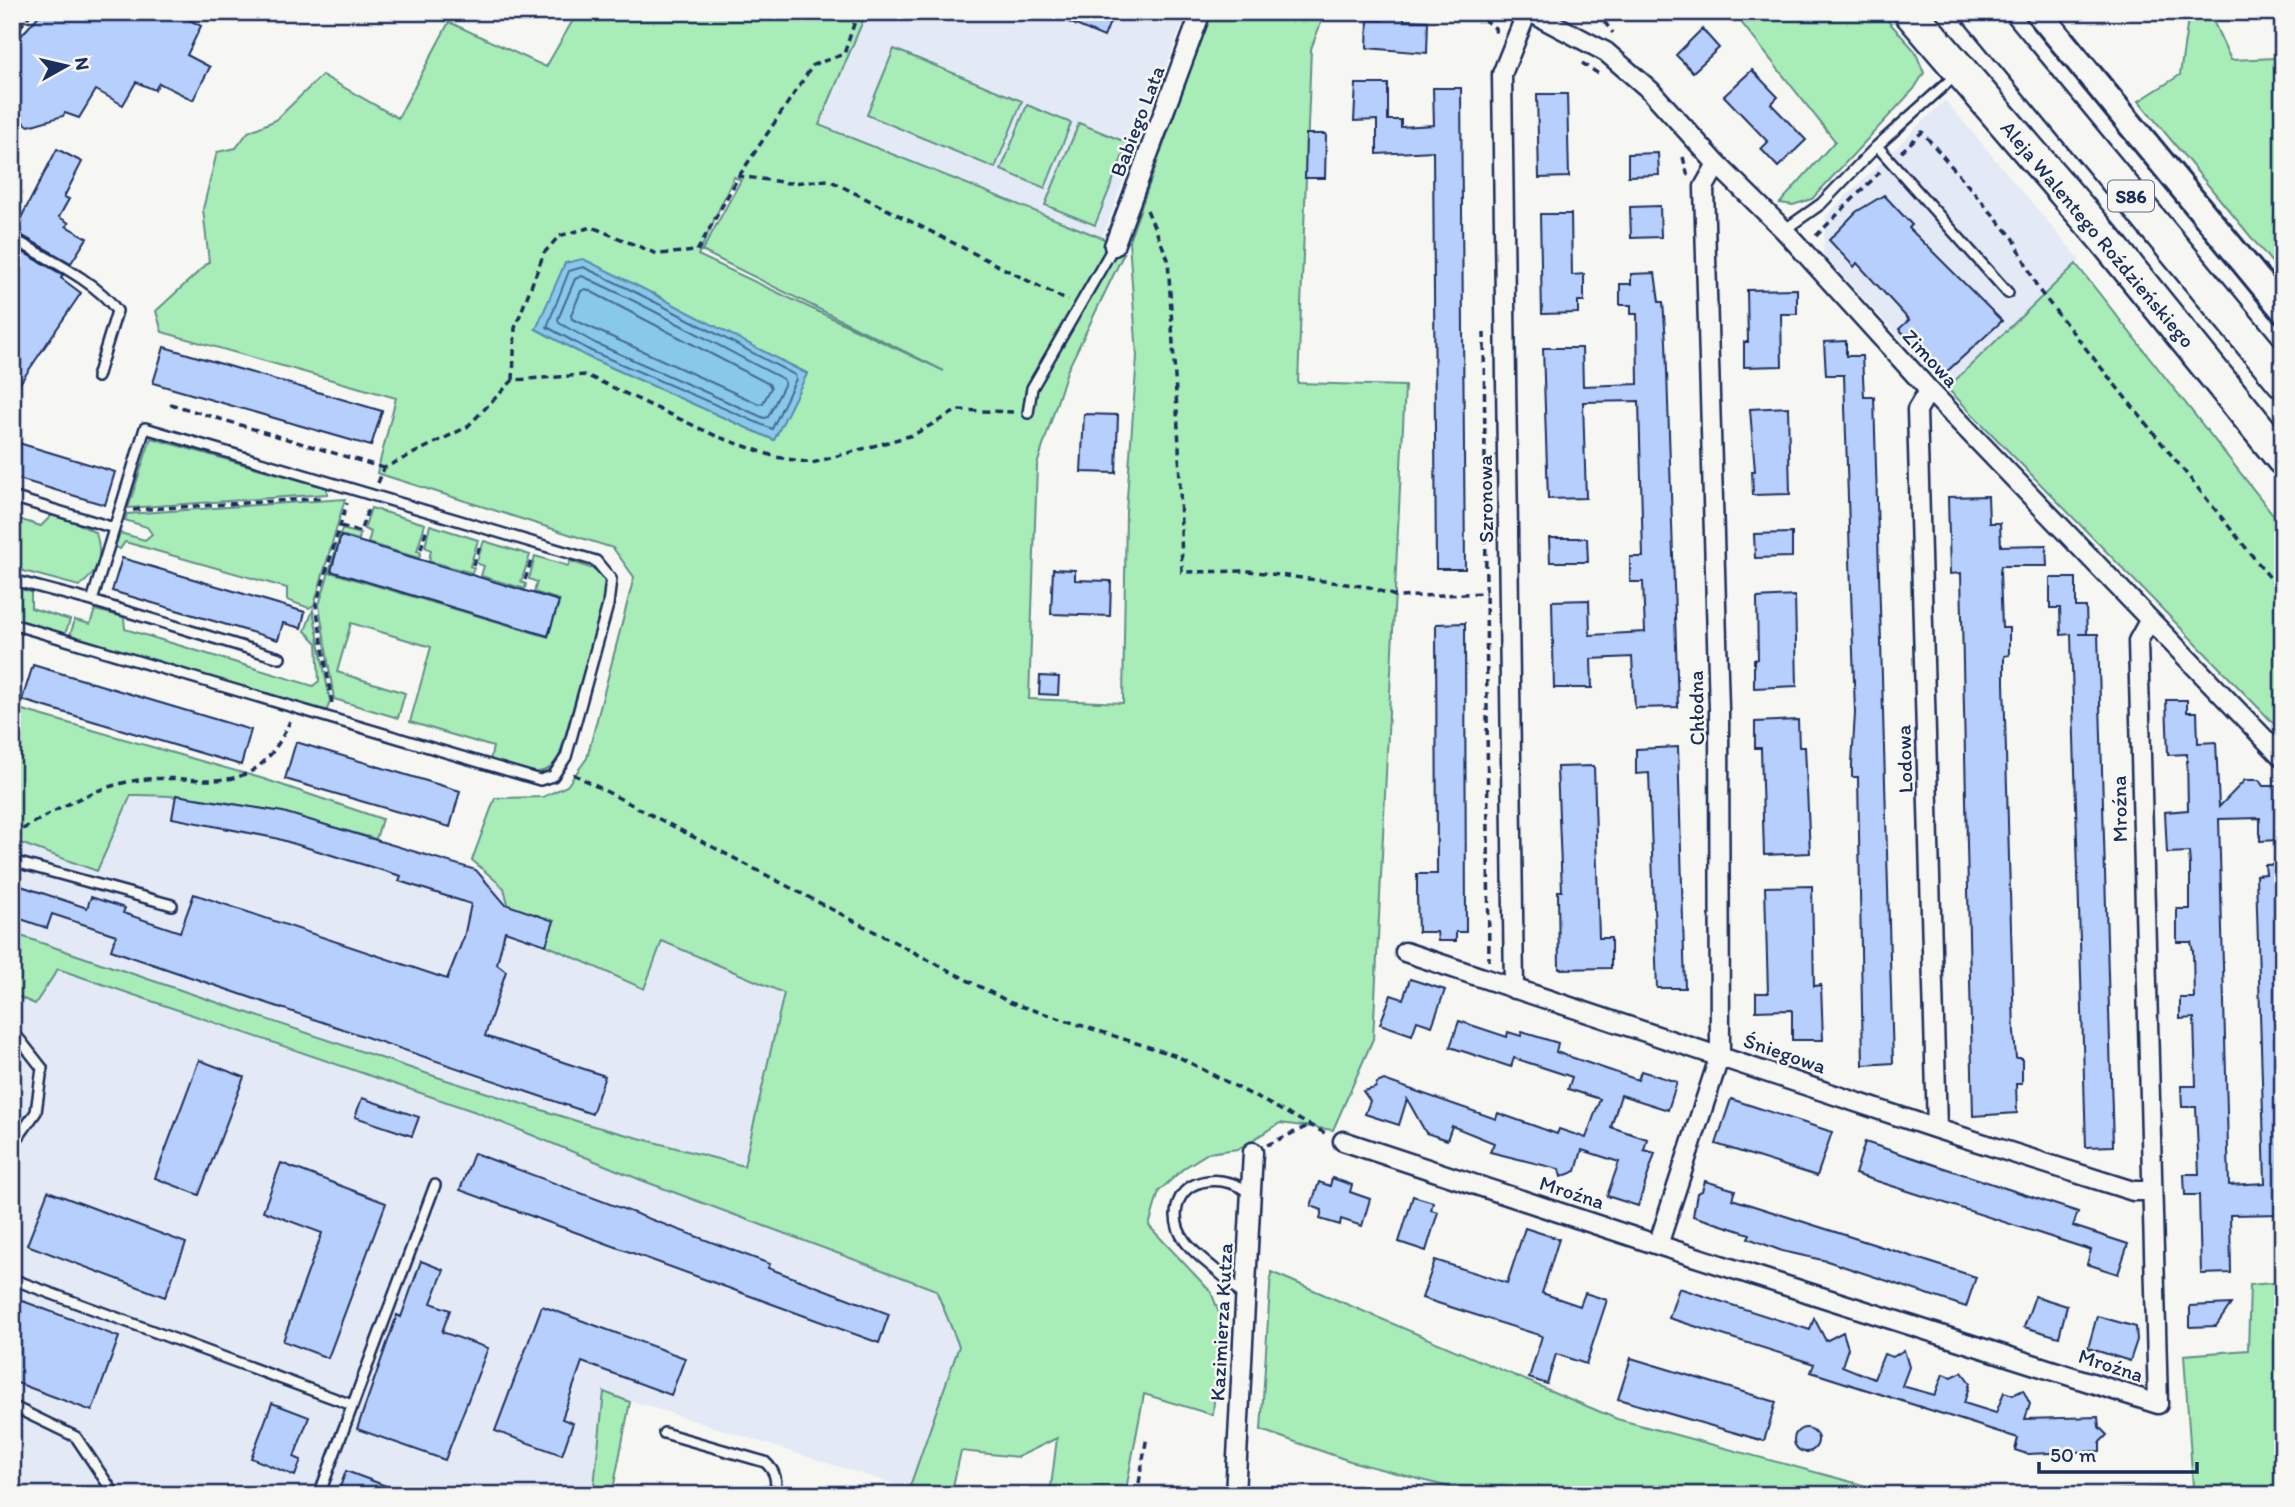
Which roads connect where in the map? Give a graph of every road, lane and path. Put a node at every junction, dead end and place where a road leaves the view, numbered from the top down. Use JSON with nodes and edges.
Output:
{"nodes":[{"id":1,"x":32,"y":12,"type":"edge"},
{"id":2,"x":858,"y":12,"type":"edge"},
{"id":3,"x":1201,"y":12,"type":"edge"},
{"id":4,"x":1474,"y":12,"type":"edge"},
{"id":5,"x":1528,"y":12,"type":"edge"},
{"id":6,"x":1910,"y":12,"type":"edge"},
{"id":7,"x":1978,"y":12,"type":"edge"},
{"id":8,"x":2038,"y":12,"type":"edge"},
{"id":9,"x":12,"y":37,"type":"edge"},
{"id":10,"x":1496,"y":37,"type":"dead end"},
{"id":11,"x":1575,"y":56,"type":"dead end"},
{"id":12,"x":1960,"y":71,"type":"junction"},
{"id":13,"x":1604,"y":77,"type":"dead end"},
{"id":14,"x":1877,"y":146,"type":"junction"},
{"id":15,"x":1680,"y":153,"type":"dead end"},
{"id":16,"x":1890,"y":162,"type":"junction"},
{"id":17,"x":1717,"y":164,"type":"junction"},
{"id":18,"x":739,"y":176,"type":"junction"},
{"id":19,"x":1688,"y":181,"type":"dead end"},
{"id":20,"x":1133,"y":198,"type":"junction"},
{"id":21,"x":1789,"y":226,"type":"junction"},
{"id":22,"x":12,"y":238,"type":"edge"},
{"id":23,"x":1115,"y":246,"type":"joint"},
{"id":24,"x":2008,"y":293,"type":"dead end"},
{"id":25,"x":1080,"y":306,"type":"junction"},
{"id":26,"x":2283,"y":310,"type":"edge"},
{"id":27,"x":97,"y":377,"type":"dead end"},
{"id":28,"x":513,"y":380,"type":"junction"},
{"id":29,"x":2283,"y":381,"type":"edge"},
{"id":30,"x":1929,"y":390,"type":"junction"},
{"id":31,"x":170,"y":404,"type":"dead end"},
{"id":32,"x":1028,"y":413,"type":"joint"},
{"id":33,"x":2283,"y":459,"type":"edge"},
{"id":34,"x":384,"y":468,"type":"junction"},
{"id":35,"x":12,"y":497,"type":"edge"},
{"id":36,"x":346,"y":497,"type":"dead end"},
{"id":37,"x":333,"y":498,"type":"dead end"},
{"id":38,"x":372,"y":499,"type":"junction"},
{"id":39,"x":119,"y":511,"type":"junction"},
{"id":40,"x":429,"y":521,"type":"dead end"},
{"id":41,"x":340,"y":526,"type":"junction"},
{"id":42,"x":114,"y":528,"type":"junction"},
{"id":43,"x":482,"y":537,"type":"dead end"},
{"id":44,"x":421,"y":549,"type":"dead end"},
{"id":45,"x":533,"y":552,"type":"dead end"},
{"id":46,"x":473,"y":565,"type":"dead end"},
{"id":47,"x":12,"y":580,"type":"edge"},
{"id":48,"x":525,"y":580,"type":"dead end"},
{"id":49,"x":1509,"y":593,"type":"junction"},
{"id":50,"x":2283,"y":594,"type":"edge"},
{"id":51,"x":92,"y":601,"type":"junction"},
{"id":52,"x":2149,"y":621,"type":"junction"},
{"id":53,"x":12,"y":624,"type":"edge"},
{"id":54,"x":280,"y":658,"type":"dead end"},
{"id":55,"x":327,"y":718,"type":"junction"},
{"id":56,"x":291,"y":719,"type":"dead end"},
{"id":57,"x":2283,"y":758,"type":"edge"},
{"id":58,"x":553,"y":776,"type":"junction"},
{"id":59,"x":12,"y":835,"type":"edge"},
{"id":60,"x":12,"y":861,"type":"edge"},
{"id":61,"x":172,"y":905,"type":"dead end"},
{"id":62,"x":1405,"y":952,"type":"dead end"},
{"id":63,"x":1514,"y":989,"type":"junction"},
{"id":64,"x":20,"y":1040,"type":"dead end"},
{"id":65,"x":1720,"y":1055,"type":"junction"},
{"id":66,"x":1310,"y":1125,"type":"junction"},
{"id":67,"x":1937,"y":1129,"type":"junction"},
{"id":68,"x":1343,"y":1140,"type":"joint"},
{"id":69,"x":12,"y":1146,"type":"edge"},
{"id":70,"x":1258,"y":1149,"type":"joint"},
{"id":71,"x":435,"y":1185,"type":"dead end"},
{"id":72,"x":2150,"y":1191,"type":"junction"},
{"id":73,"x":1251,"y":1194,"type":"junction"},
{"id":74,"x":1658,"y":1245,"type":"junction"},
{"id":75,"x":12,"y":1279,"type":"edge"},
{"id":76,"x":1245,"y":1301,"type":"junction"},
{"id":77,"x":352,"y":1405,"type":"junction"},
{"id":78,"x":12,"y":1406,"type":"edge"},
{"id":79,"x":664,"y":1433,"type":"dead end"},
{"id":80,"x":1147,"y":1436,"type":"dead end"},
{"id":81,"x":115,"y":1495,"type":"edge"},
{"id":82,"x":319,"y":1495,"type":"edge"},
{"id":83,"x":775,"y":1495,"type":"edge"},
{"id":84,"x":1137,"y":1495,"type":"edge"},
{"id":85,"x":1235,"y":1495,"type":"edge"}],
"edges":[{"from":1,"to":9,"type":"path"},
{"from":2,"to":18,"type":"path"},
{"from":3,"to":20,"type":"street","name":"Babiego Lata"},
{"from":4,"to":10,"type":"path"},
{"from":5,"to":17,"type":"street","name":"Zimowa"},
{"from":5,"to":49,"type":"street","name":"Szronowa"},
{"from":6,"to":12,"type":"highway","name":"Aleja Walentego Roździeńskiego","number":"S86"},
{"from":7,"to":29,"type":"highway","number":"S86"},
{"from":8,"to":26,"type":"street"},
{"from":11,"to":13,"type":"path"},
{"from":12,"to":14,"type":"lane"},
{"from":12,"to":33,"type":"highway","name":"Aleja Walentego Roździeńskiego","number":"S86"},
{"from":14,"to":16,"type":"lane"},
{"from":14,"to":21,"type":"lane"},
{"from":15,"to":19,"type":"path"},
{"from":16,"to":21,"type":"path"},
{"from":16,"to":24,"type":"lane"},
{"from":16,"to":50,"type":"path"},
{"from":17,"to":21,"type":"street","name":"Zimowa"},
{"from":17,"to":65,"type":"street","name":"Chłodna"},
{"from":18,"to":25,"type":"path"},
{"from":18,"to":28,"type":"path"},
{"from":20,"to":23,"type":"street","name":"Babiego Lata"},
{"from":20,"to":49,"type":"path"},
{"from":21,"to":30,"type":"street","name":"Zimowa"},
{"from":22,"to":27,"type":"lane"},
{"from":23,"to":25,"type":"lane"},
{"from":25,"to":32,"type":"lane"},
{"from":28,"to":32,"type":"path"},
{"from":28,"to":34,"type":"path"},
{"from":30,"to":52,"type":"street","name":"Zimowa"},
{"from":30,"to":67,"type":"street","name":"Lodowa"},
{"from":31,"to":34,"type":"path"},
{"from":34,"to":38,"type":"path"},
{"from":35,"to":42,"type":"lane"},
{"from":36,"to":41,"type":"path"},
{"from":37,"to":39,"type":"path"},
{"from":38,"to":39,"type":"lane"},
{"from":38,"to":41,"type":"path"},
{"from":38,"to":58,"type":"lane"},
{"from":39,"to":42,"type":"lane"},
{"from":40,"to":44,"type":"path"},
{"from":41,"to":55,"type":"path"},
{"from":42,"to":51,"type":"lane"},
{"from":43,"to":46,"type":"path"},
{"from":45,"to":48,"type":"path"},
{"from":47,"to":51,"type":"lane"},
{"from":49,"to":63,"type":"street","name":"Szronowa"},
{"from":51,"to":54,"type":"lane"},
{"from":52,"to":57,"type":"street","name":"Zimowa"},
{"from":52,"to":72,"type":"street","name":"Mroźna"},
{"from":53,"to":55,"type":"lane"},
{"from":55,"to":58,"type":"lane"},
{"from":56,"to":59,"type":"path"},
{"from":58,"to":66,"type":"path"},
{"from":60,"to":61,"type":"lane"},
{"from":62,"to":63,"type":"street","name":"Śniegowa"},
{"from":63,"to":65,"type":"street","name":"Śniegowa"},
{"from":64,"to":69,"type":"lane"},
{"from":65,"to":67,"type":"street","name":"Śniegowa"},
{"from":65,"to":74,"type":"street","name":"Chłodna"},
{"from":66,"to":68,"type":"path"},
{"from":66,"to":70,"type":"path"},
{"from":67,"to":72,"type":"street","name":"Śniegowa"},
{"from":68,"to":74,"type":"street","name":"Mroźna"},
{"from":70,"to":73,"type":"street","name":"Kazimierza Kutza"},
{"from":71,"to":77,"type":"lane"},
{"from":72,"to":74,"type":"street","name":"Mroźna"},
{"from":73,"to":76,"type":"street","name":"Kazimierza Kutza"},
{"from":73,"to":76,"type":"lane"},
{"from":75,"to":77,"type":"lane"},
{"from":76,"to":85,"type":"street","name":"Kazimierza Kutza"},
{"from":77,"to":82,"type":"lane"},
{"from":78,"to":81,"type":"lane"},
{"from":79,"to":83,"type":"lane"},
{"from":80,"to":84,"type":"path"}]}
